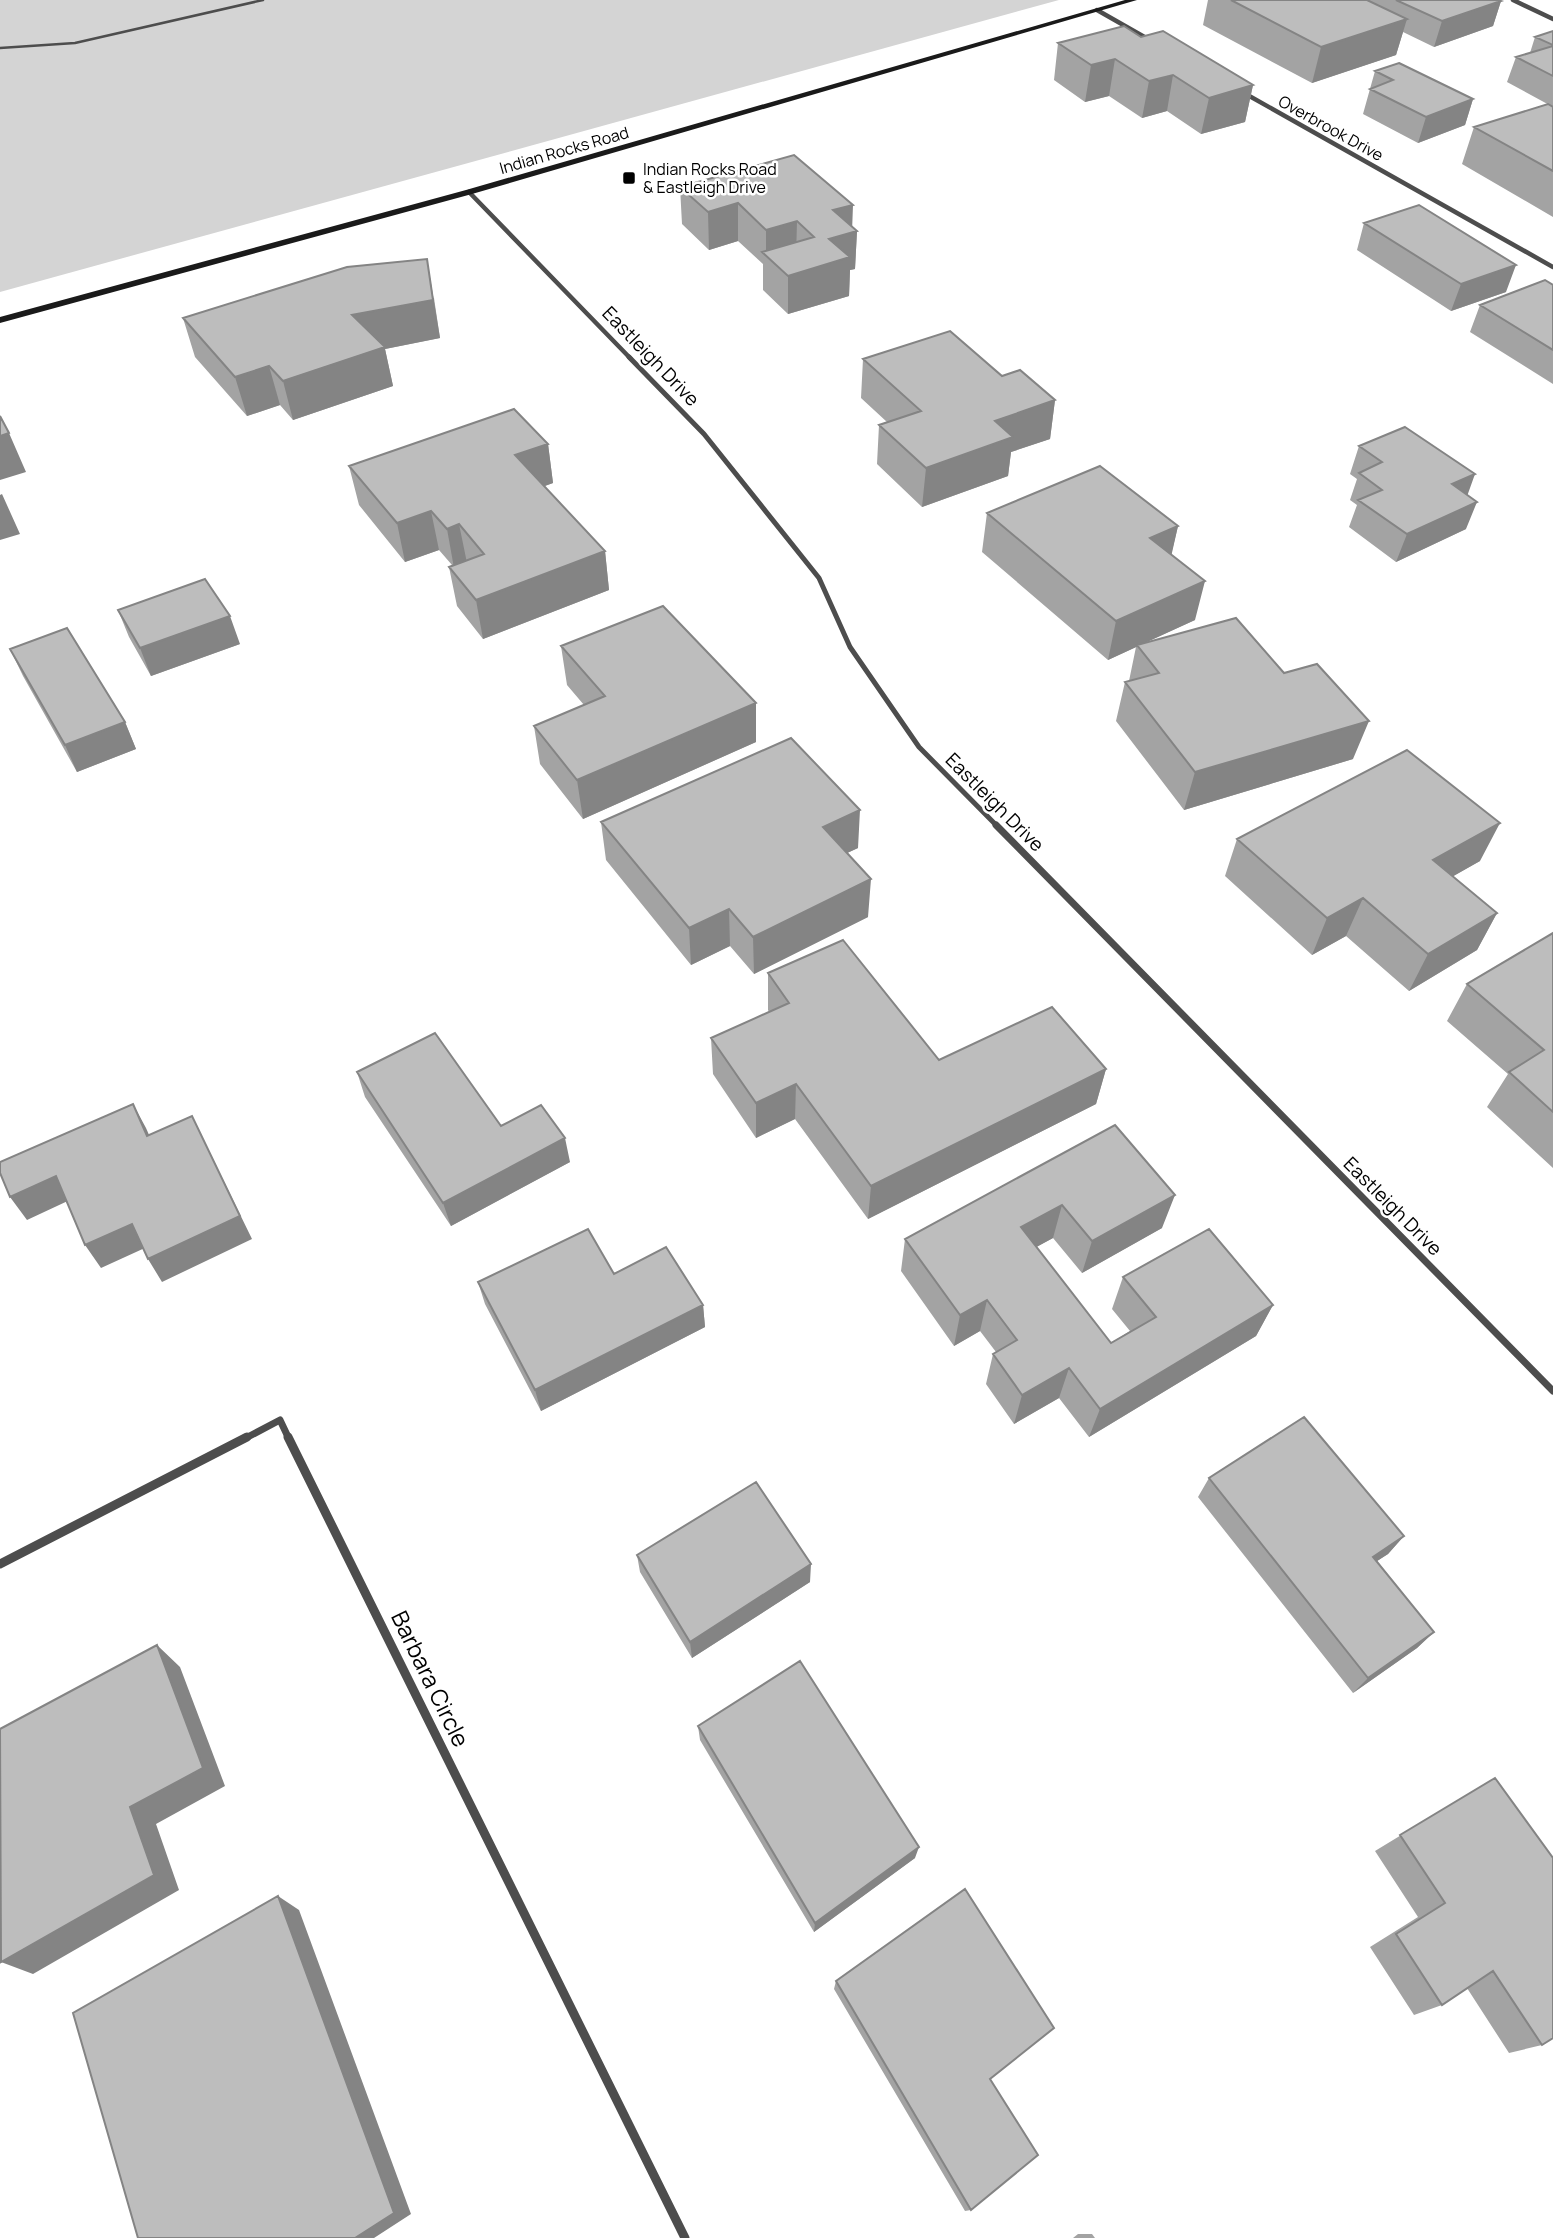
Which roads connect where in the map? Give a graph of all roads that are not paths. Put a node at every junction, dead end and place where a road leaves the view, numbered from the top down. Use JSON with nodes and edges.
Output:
{"nodes":[{"id":1,"x":263,"y":0,"type":"edge"},
{"id":2,"x":1133,"y":0,"type":"edge"},
{"id":3,"x":1513,"y":0,"type":"edge"},
{"id":4,"x":1097,"y":10,"type":"junction"},
{"id":5,"x":1553,"y":19,"type":"edge"},
{"id":6,"x":1157,"y":44,"type":"edge"},
{"id":7,"x":0,"y":48,"type":"edge"},
{"id":8,"x":1241,"y":91,"type":"edge"},
{"id":9,"x":469,"y":192,"type":"junction"},
{"id":10,"x":1553,"y":267,"type":"edge"},
{"id":11,"x":0,"y":320,"type":"edge"},
{"id":12,"x":1553,"y":1391,"type":"edge"},
{"id":13,"x":0,"y":1564,"type":"edge"},
{"id":14,"x":685,"y":2238,"type":"edge"}],
"edges":[{"from":1,"to":7,"type":"lane"},
{"from":2,"to":4,"type":"street","name":"Indian Rocks Road"},
{"from":3,"to":5,"type":"street"},
{"from":4,"to":6,"type":"street"},
{"from":4,"to":9,"type":"street","name":"Indian Rocks Road"},
{"from":8,"to":10,"type":"street","name":"Overbrook Drive"},
{"from":9,"to":11,"type":"street","name":"Indian Rocks Road"},
{"from":9,"to":12,"type":"street","name":"Eastleigh Drive"},
{"from":13,"to":14,"type":"street","name":"Barbara Circle"}]}
